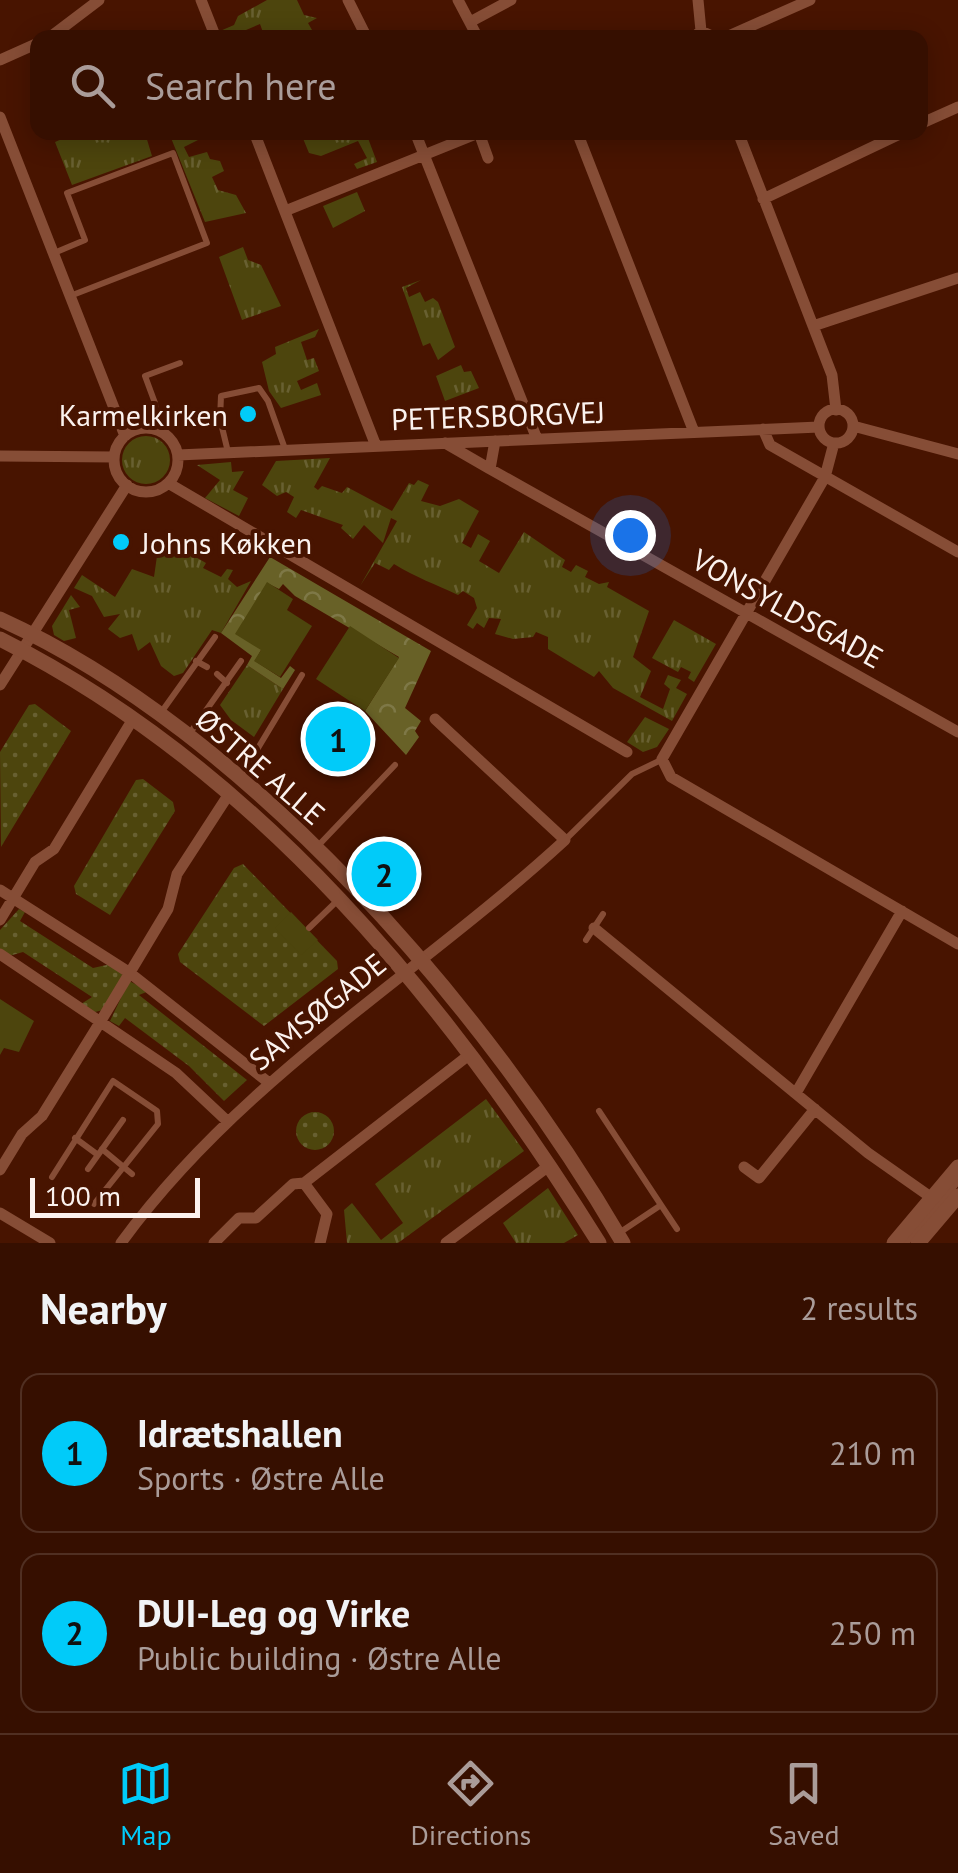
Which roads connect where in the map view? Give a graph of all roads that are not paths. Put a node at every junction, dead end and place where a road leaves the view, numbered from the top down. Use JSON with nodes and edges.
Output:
{"nodes":[{"id":1,"x":99,"y":0,"type":"edge"},
{"id":2,"x":201,"y":0,"type":"edge"},
{"id":3,"x":348,"y":0,"type":"edge"},
{"id":4,"x":458,"y":0,"type":"edge"},
{"id":5,"x":510,"y":0,"type":"edge"},
{"id":6,"x":698,"y":0,"type":"edge"},
{"id":7,"x":810,"y":0,"type":"edge"},
{"id":8,"x":470,"y":22,"type":"junction"},
{"id":9,"x":60,"y":30,"type":"edge"},
{"id":10,"x":213,"y":30,"type":"edge"},
{"id":11,"x":363,"y":30,"type":"edge"},
{"id":12,"x":474,"y":30,"type":"edge"},
{"id":13,"x":697,"y":30,"type":"edge"},
{"id":14,"x":742,"y":30,"type":"edge"},
{"id":15,"x":30,"y":47,"type":"edge"},
{"id":16,"x":0,"y":60,"type":"edge"},
{"id":17,"x":958,"y":107,"type":"edge"},
{"id":18,"x":0,"y":118,"type":"edge"},
{"id":19,"x":928,"y":120,"type":"edge"},
{"id":20,"x":4,"y":137,"type":"edge"},
{"id":21,"x":257,"y":140,"type":"edge"},
{"id":22,"x":419,"y":140,"type":"edge"},
{"id":23,"x":462,"y":140,"type":"edge"},
{"id":24,"x":482,"y":140,"type":"edge"},
{"id":25,"x":579,"y":140,"type":"edge"},
{"id":26,"x":741,"y":140,"type":"edge"},
{"id":27,"x":887,"y":140,"type":"edge"},
{"id":28,"x":426,"y":154,"type":"junction"},
{"id":29,"x":488,"y":158,"type":"dead end"},
{"id":30,"x":764,"y":199,"type":"junction"},
{"id":31,"x":285,"y":210,"type":"junction"},
{"id":32,"x":52,"y":254,"type":"junction"},
{"id":33,"x":958,"y":278,"type":"edge"},
{"id":34,"x":68,"y":297,"type":"junction"},
{"id":35,"x":813,"y":326,"type":"junction"},
{"id":36,"x":180,"y":363,"type":"dead end"},
{"id":37,"x":836,"y":410,"type":"junction"},
{"id":38,"x":853,"y":426,"type":"junction"},
{"id":39,"x":820,"y":427,"type":"junction"},
{"id":40,"x":763,"y":429,"type":"junction"},
{"id":41,"x":158,"y":430,"type":"junction"},
{"id":42,"x":694,"y":432,"type":"junction"},
{"id":43,"x":124,"y":436,"type":"junction"},
{"id":44,"x":538,"y":439,"type":"junction"},
{"id":45,"x":494,"y":441,"type":"junction"},
{"id":46,"x":445,"y":443,"type":"junction"},
{"id":47,"x":834,"y":443,"type":"junction"},
{"id":48,"x":376,"y":446,"type":"junction"},
{"id":49,"x":285,"y":450,"type":"junction"},
{"id":50,"x":228,"y":453,"type":"junction"},
{"id":51,"x":958,"y":454,"type":"edge"},
{"id":52,"x":178,"y":455,"type":"junction"},
{"id":53,"x":0,"y":456,"type":"edge"},
{"id":54,"x":114,"y":456,"type":"junction"},
{"id":55,"x":490,"y":469,"type":"junction"},
{"id":56,"x":824,"y":477,"type":"junction"},
{"id":57,"x":168,"y":484,"type":"junction"},
{"id":58,"x":127,"y":486,"type":"junction"},
{"id":59,"x":958,"y":552,"type":"edge"},
{"id":60,"x":748,"y":614,"type":"junction"},
{"id":61,"x":0,"y":619,"type":"edge"},
{"id":62,"x":33,"y":636,"type":"junction"},
{"id":63,"x":215,"y":638,"type":"dead end"},
{"id":64,"x":0,"y":639,"type":"edge"},
{"id":65,"x":23,"y":652,"type":"junction"},
{"id":66,"x":241,"y":660,"type":"dead end"},
{"id":67,"x":196,"y":661,"type":"junction"},
{"id":68,"x":207,"y":667,"type":"dead end"},
{"id":69,"x":217,"y":674,"type":"dead end"},
{"id":70,"x":302,"y":675,"type":"dead end"},
{"id":71,"x":226,"y":682,"type":"junction"},
{"id":72,"x":0,"y":684,"type":"edge"},
{"id":73,"x":159,"y":716,"type":"junction"},
{"id":74,"x":133,"y":718,"type":"junction"},
{"id":75,"x":435,"y":718,"type":"dead end"},
{"id":76,"x":958,"y":732,"type":"edge"},
{"id":77,"x":188,"y":737,"type":"junction"},
{"id":78,"x":627,"y":752,"type":"dead end"},
{"id":79,"x":662,"y":759,"type":"junction"},
{"id":80,"x":395,"y":765,"type":"dead end"},
{"id":81,"x":240,"y":779,"type":"junction"},
{"id":82,"x":229,"y":794,"type":"junction"},
{"id":83,"x":566,"y":840,"type":"junction"},
{"id":84,"x":314,"y":850,"type":"junction"},
{"id":85,"x":0,"y":890,"type":"edge"},
{"id":86,"x":12,"y":898,"type":"junction"},
{"id":87,"x":338,"y":900,"type":"junction"},
{"id":88,"x":902,"y":912,"type":"junction"},
{"id":89,"x":603,"y":914,"type":"dead end"},
{"id":90,"x":0,"y":920,"type":"edge"},
{"id":91,"x":309,"y":928,"type":"dead end"},
{"id":92,"x":594,"y":928,"type":"junction"},
{"id":93,"x":586,"y":940,"type":"dead end"},
{"id":94,"x":958,"y":944,"type":"edge"},
{"id":95,"x":0,"y":954,"type":"edge"},
{"id":96,"x":419,"y":961,"type":"junction"},
{"id":97,"x":130,"y":973,"type":"junction"},
{"id":98,"x":404,"y":974,"type":"junction"},
{"id":99,"x":101,"y":1020,"type":"junction"},
{"id":100,"x":470,"y":1055,"type":"junction"},
{"id":101,"x":268,"y":1082,"type":"junction"},
{"id":102,"x":796,"y":1093,"type":"junction"},
{"id":103,"x":815,"y":1109,"type":"junction"},
{"id":104,"x":599,"y":1111,"type":"dead end"},
{"id":105,"x":123,"y":1120,"type":"dead end"},
{"id":106,"x":226,"y":1120,"type":"junction"},
{"id":107,"x":75,"y":1138,"type":"junction"},
{"id":108,"x":100,"y":1152,"type":"junction"},
{"id":109,"x":122,"y":1166,"type":"junction"},
{"id":110,"x":550,"y":1166,"type":"junction"},
{"id":111,"x":744,"y":1167,"type":"dead end"},
{"id":112,"x":958,"y":1168,"type":"edge"},
{"id":113,"x":88,"y":1169,"type":"dead end"},
{"id":114,"x":0,"y":1170,"type":"edge"},
{"id":115,"x":132,"y":1174,"type":"dead end"},
{"id":116,"x":52,"y":1176,"type":"dead end"},
{"id":117,"x":958,"y":1182,"type":"edge"},
{"id":118,"x":304,"y":1183,"type":"junction"},
{"id":119,"x":958,"y":1196,"type":"edge"},
{"id":120,"x":94,"y":1204,"type":"dead end"},
{"id":121,"x":662,"y":1205,"type":"junction"},
{"id":122,"x":931,"y":1206,"type":"junction"},
{"id":123,"x":0,"y":1213,"type":"edge"},
{"id":124,"x":677,"y":1229,"type":"dead end"},
{"id":125,"x":620,"y":1239,"type":"edge"},
{"id":126,"x":50,"y":1243,"type":"edge"},
{"id":127,"x":121,"y":1243,"type":"edge"},
{"id":128,"x":214,"y":1243,"type":"edge"},
{"id":129,"x":320,"y":1243,"type":"edge"},
{"id":130,"x":446,"y":1243,"type":"edge"},
{"id":131,"x":599,"y":1243,"type":"edge"},
{"id":132,"x":894,"y":1243,"type":"edge"},
{"id":133,"x":906,"y":1243,"type":"edge"},
{"id":134,"x":916,"y":1243,"type":"edge"}],
"edges":[{"from":1,"to":9,"type":"street"},
{"from":2,"to":10,"type":"street"},
{"from":3,"to":11,"type":"street"},
{"from":4,"to":8,"type":"street"},
{"from":5,"to":8,"type":"street"},
{"from":6,"to":13,"type":"street"},
{"from":7,"to":14,"type":"street"},
{"from":8,"to":12,"type":"street"},
{"from":15,"to":16,"type":"street"},
{"from":17,"to":19,"type":"street"},
{"from":18,"to":20,"type":"street"},
{"from":20,"to":32,"type":"street"},
{"from":21,"to":31,"type":"street"},
{"from":22,"to":28,"type":"street"},
{"from":23,"to":28,"type":"street"},
{"from":24,"to":29,"type":"street"},
{"from":25,"to":42,"type":"street"},
{"from":26,"to":30,"type":"street"},
{"from":27,"to":30,"type":"street"},
{"from":28,"to":31,"type":"street"},
{"from":28,"to":44,"type":"street"},
{"from":30,"to":35,"type":"street"},
{"from":31,"to":48,"type":"street"},
{"from":32,"to":34,"type":"street"},
{"from":32,"to":34,"type":"lane"},
{"from":33,"to":35,"type":"street"},
{"from":34,"to":43,"type":"street"},
{"from":35,"to":37,"type":"street"},
{"from":36,"to":41,"type":"lane"},
{"from":37,"to":38,"type":"street"},
{"from":37,"to":39,"type":"street"},
{"from":38,"to":47,"type":"street"},
{"from":38,"to":51,"type":"street"},
{"from":39,"to":40,"type":"street","name":"PETERSBORGVEJ"},
{"from":39,"to":47,"type":"street"},
{"from":40,"to":42,"type":"street","name":"PETERSBORGVEJ"},
{"from":40,"to":56,"type":"street"},
{"from":41,"to":43,"type":"street"},
{"from":41,"to":52,"type":"street"},
{"from":42,"to":44,"type":"street","name":"PETERSBORGVEJ"},
{"from":43,"to":54,"type":"street"},
{"from":44,"to":45,"type":"street","name":"PETERSBORGVEJ"},
{"from":45,"to":46,"type":"street","name":"PETERSBORGVEJ"},
{"from":45,"to":55,"type":"street"},
{"from":46,"to":48,"type":"street","name":"PETERSBORGVEJ"},
{"from":46,"to":55,"type":"street","name":"VONSYLDSGADE"},
{"from":47,"to":56,"type":"street"},
{"from":48,"to":49,"type":"street","name":"PETERSBORGVEJ"},
{"from":49,"to":50,"type":"street","name":"PETERSBORGVEJ"},
{"from":49,"to":50,"type":"lane"},
{"from":50,"to":52,"type":"street","name":"PETERSBORGVEJ"},
{"from":52,"to":57,"type":"street"},
{"from":53,"to":54,"type":"street"},
{"from":54,"to":58,"type":"street"},
{"from":55,"to":60,"type":"street","name":"VONSYLDSGADE"},
{"from":56,"to":59,"type":"street"},
{"from":56,"to":60,"type":"street"},
{"from":57,"to":58,"type":"street"},
{"from":57,"to":78,"type":"street"},
{"from":58,"to":62,"type":"street"},
{"from":60,"to":76,"type":"street","name":"VONSYLDSGADE"},
{"from":60,"to":79,"type":"street"},
{"from":61,"to":62,"type":"street","name":"ØSTRE ALLE"},
{"from":62,"to":65,"type":"street"},
{"from":62,"to":73,"type":"street","name":"ØSTRE ALLE"},
{"from":63,"to":67,"type":"lane"},
{"from":64,"to":65,"type":"street","name":"ØSTRE ALLE"},
{"from":65,"to":72,"type":"street"},
{"from":65,"to":74,"type":"street","name":"ØSTRE ALLE"},
{"from":66,"to":71,"type":"lane"},
{"from":67,"to":68,"type":"lane"},
{"from":67,"to":73,"type":"lane"},
{"from":69,"to":71,"type":"lane"},
{"from":70,"to":81,"type":"lane"},
{"from":71,"to":77,"type":"lane"},
{"from":73,"to":77,"type":"street","name":"ØSTRE ALLE"},
{"from":74,"to":82,"type":"street","name":"ØSTRE ALLE"},
{"from":74,"to":86,"type":"street"},
{"from":75,"to":83,"type":"street"},
{"from":77,"to":81,"type":"street","name":"ØSTRE ALLE"},
{"from":79,"to":83,"type":"lane","name":"SAMSØGADE"},
{"from":79,"to":88,"type":"street"},
{"from":80,"to":84,"type":"lane"},
{"from":81,"to":84,"type":"street","name":"ØSTRE ALLE"},
{"from":82,"to":87,"type":"street","name":"ØSTRE ALLE"},
{"from":82,"to":97,"type":"street"},
{"from":83,"to":96,"type":"street","name":"SAMSØGADE"},
{"from":84,"to":96,"type":"street","name":"ØSTRE ALLE"},
{"from":85,"to":86,"type":"street"},
{"from":86,"to":90,"type":"street"},
{"from":86,"to":97,"type":"street"},
{"from":87,"to":91,"type":"lane"},
{"from":87,"to":98,"type":"street","name":"ØSTRE ALLE"},
{"from":88,"to":94,"type":"street"},
{"from":88,"to":102,"type":"street"},
{"from":89,"to":92,"type":"lane"},
{"from":92,"to":93,"type":"lane"},
{"from":92,"to":102,"type":"street"},
{"from":95,"to":99,"type":"street"},
{"from":96,"to":98,"type":"street","name":"SAMSØGADE"},
{"from":96,"to":125,"type":"street","name":"ØSTRE ALLE"},
{"from":97,"to":99,"type":"street"},
{"from":97,"to":101,"type":"street"},
{"from":98,"to":100,"type":"street","name":"ØSTRE ALLE"},
{"from":98,"to":101,"type":"street","name":"SAMSØGADE"},
{"from":99,"to":106,"type":"street"},
{"from":99,"to":114,"type":"street"},
{"from":100,"to":110,"type":"street","name":"ØSTRE ALLE"},
{"from":100,"to":118,"type":"street"},
{"from":101,"to":106,"type":"street","name":"SAMSØGADE"},
{"from":102,"to":103,"type":"street"},
{"from":103,"to":111,"type":"street"},
{"from":103,"to":122,"type":"street"},
{"from":104,"to":121,"type":"lane"},
{"from":105,"to":108,"type":"lane"},
{"from":106,"to":127,"type":"street","name":"SAMSØGADE"},
{"from":107,"to":108,"type":"lane"},
{"from":107,"to":109,"type":"lane"},
{"from":107,"to":116,"type":"lane"},
{"from":108,"to":109,"type":"lane"},
{"from":108,"to":113,"type":"lane"},
{"from":109,"to":115,"type":"lane"},
{"from":109,"to":120,"type":"lane"},
{"from":110,"to":130,"type":"street"},
{"from":110,"to":131,"type":"street","name":"ØSTRE ALLE"},
{"from":112,"to":122,"type":"street"},
{"from":117,"to":122,"type":"lane"},
{"from":118,"to":128,"type":"street"},
{"from":118,"to":129,"type":"street"},
{"from":119,"to":134,"type":"street"},
{"from":121,"to":124,"type":"lane"},
{"from":121,"to":125,"type":"lane"},
{"from":122,"to":132,"type":"street"},
{"from":122,"to":133,"type":"lane"},
{"from":122,"to":134,"type":"lane"},
{"from":123,"to":126,"type":"street"}]}
